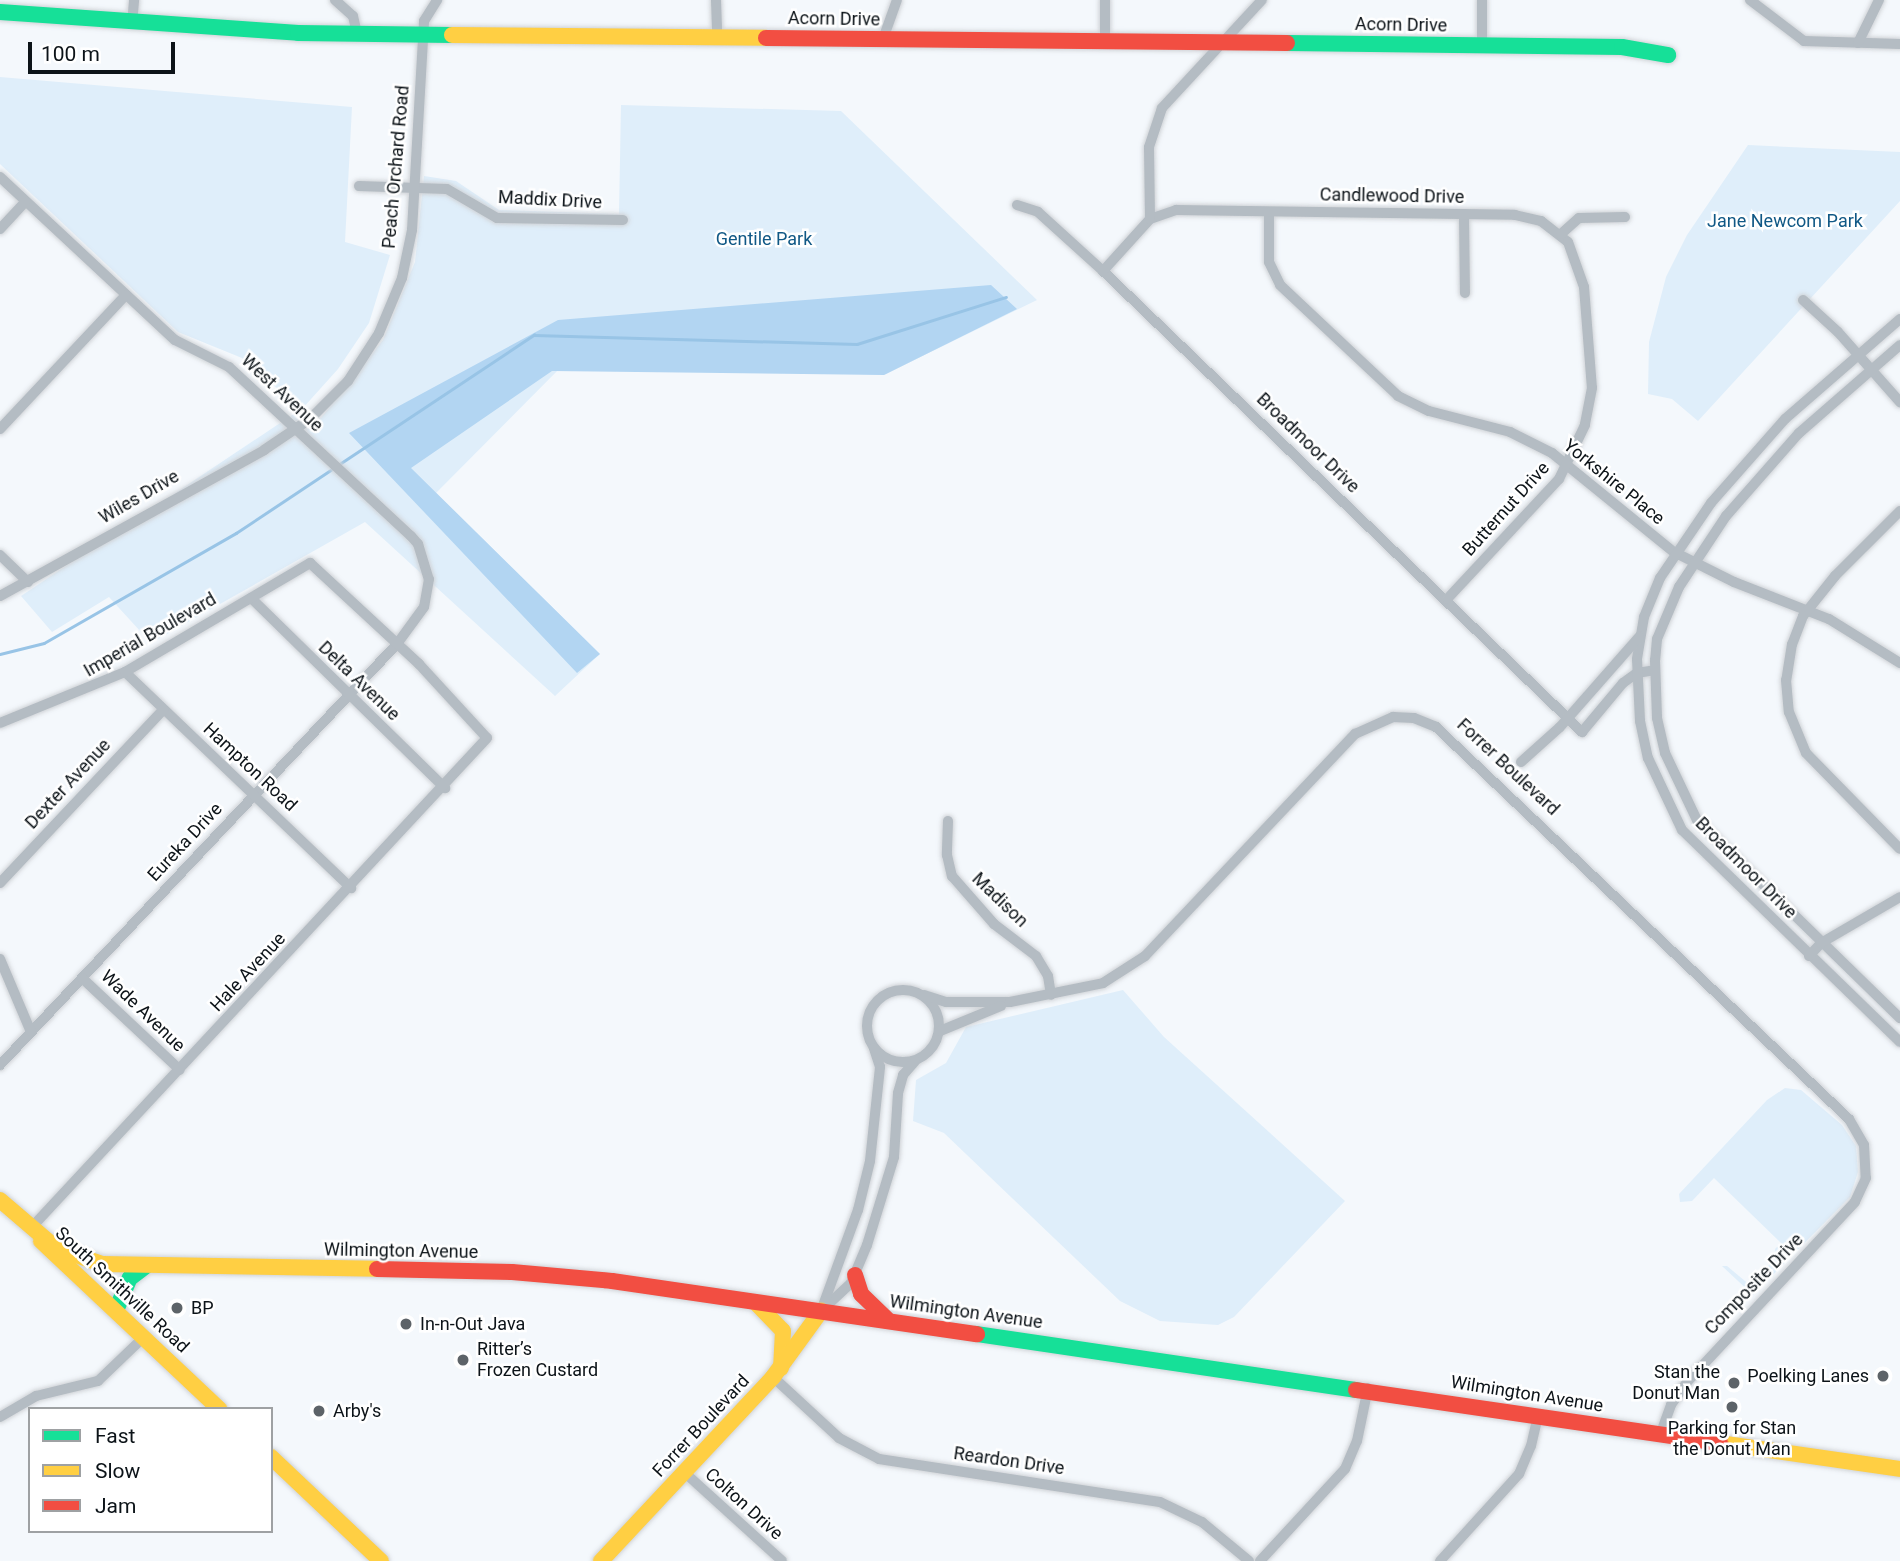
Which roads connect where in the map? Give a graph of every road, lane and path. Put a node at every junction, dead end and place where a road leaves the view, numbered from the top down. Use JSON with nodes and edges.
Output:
{"nodes":[{"id":1,"x":134,"y":0,"type":"edge"},
{"id":2,"x":335,"y":0,"type":"edge"},
{"id":3,"x":437,"y":0,"type":"edge"},
{"id":4,"x":716,"y":0,"type":"edge"},
{"id":5,"x":897,"y":0,"type":"edge"},
{"id":6,"x":1105,"y":0,"type":"edge"},
{"id":7,"x":1262,"y":0,"type":"edge"},
{"id":8,"x":1482,"y":0,"type":"edge"},
{"id":9,"x":1750,"y":0,"type":"edge"},
{"id":10,"x":1880,"y":0,"type":"edge"},
{"id":11,"x":0,"y":12,"type":"edge"},
{"id":12,"x":132,"y":24,"type":"junction"},
{"id":13,"x":357,"y":33,"type":"junction"},
{"id":14,"x":424,"y":33,"type":"junction"},
{"id":15,"x":717,"y":37,"type":"junction"},
{"id":16,"x":883,"y":39,"type":"junction"},
{"id":17,"x":1105,"y":41,"type":"junction"},
{"id":18,"x":1223,"y":42,"type":"junction"},
{"id":19,"x":1858,"y":43,"type":"junction"},
{"id":20,"x":1900,"y":44,"type":"edge"},
{"id":21,"x":1482,"y":45,"type":"junction"},
{"id":22,"x":1668,"y":55,"type":"dead end"},
{"id":23,"x":0,"y":177,"type":"edge"},
{"id":24,"x":359,"y":186,"type":"dead end"},
{"id":25,"x":416,"y":188,"type":"junction"},
{"id":26,"x":25,"y":202,"type":"junction"},
{"id":27,"x":1017,"y":205,"type":"dead end"},
{"id":28,"x":1269,"y":213,"type":"junction"},
{"id":29,"x":1464,"y":215,"type":"junction"},
{"id":30,"x":1625,"y":217,"type":"dead end"},
{"id":31,"x":1150,"y":219,"type":"junction"},
{"id":32,"x":623,"y":220,"type":"dead end"},
{"id":33,"x":0,"y":229,"type":"edge"},
{"id":34,"x":1560,"y":234,"type":"junction"},
{"id":35,"x":1103,"y":271,"type":"junction"},
{"id":36,"x":1465,"y":293,"type":"dead end"},
{"id":37,"x":125,"y":295,"type":"junction"},
{"id":38,"x":1803,"y":300,"type":"dead end"},
{"id":39,"x":1900,"y":319,"type":"edge"},
{"id":40,"x":1900,"y":345,"type":"edge"},
{"id":41,"x":1857,"y":352,"type":"junction"},
{"id":42,"x":1870,"y":368,"type":"junction"},
{"id":43,"x":1900,"y":402,"type":"edge"},
{"id":44,"x":0,"y":429,"type":"edge"},
{"id":45,"x":296,"y":430,"type":"junction"},
{"id":46,"x":1569,"y":464,"type":"junction"},
{"id":47,"x":1900,"y":511,"type":"edge"},
{"id":48,"x":1674,"y":552,"type":"junction"},
{"id":49,"x":0,"y":555,"type":"edge"},
{"id":50,"x":1692,"y":562,"type":"junction"},
{"id":51,"x":28,"y":582,"type":"junction"},
{"id":52,"x":0,"y":596,"type":"edge"},
{"id":53,"x":251,"y":598,"type":"junction"},
{"id":54,"x":1447,"y":599,"type":"junction"},
{"id":55,"x":1808,"y":609,"type":"junction"},
{"id":56,"x":1640,"y":637,"type":"junction"},
{"id":57,"x":397,"y":644,"type":"junction"},
{"id":58,"x":1900,"y":663,"type":"edge"},
{"id":59,"x":1655,"y":670,"type":"junction"},
{"id":60,"x":125,"y":672,"type":"junction"},
{"id":61,"x":1637,"y":673,"type":"junction"},
{"id":62,"x":348,"y":696,"type":"junction"},
{"id":63,"x":163,"y":710,"type":"junction"},
{"id":64,"x":1569,"y":717,"type":"junction"},
{"id":65,"x":0,"y":723,"type":"edge"},
{"id":66,"x":1521,"y":762,"type":"dead end"},
{"id":67,"x":445,"y":788,"type":"junction"},
{"id":68,"x":254,"y":795,"type":"junction"},
{"id":69,"x":948,"y":821,"type":"dead end"},
{"id":70,"x":1900,"y":849,"type":"edge"},
{"id":71,"x":0,"y":883,"type":"edge"},
{"id":72,"x":351,"y":888,"type":"junction"},
{"id":73,"x":1900,"y":897,"type":"edge"},
{"id":74,"x":1821,"y":943,"type":"junction"},
{"id":75,"x":1809,"y":956,"type":"junction"},
{"id":76,"x":0,"y":959,"type":"edge"},
{"id":77,"x":82,"y":978,"type":"junction"},
{"id":78,"x":924,"y":995,"type":"junction"},
{"id":79,"x":1051,"y":995,"type":"junction"},
{"id":80,"x":1010,"y":1002,"type":"junction"},
{"id":81,"x":1900,"y":1018,"type":"edge"},
{"id":82,"x":940,"y":1031,"type":"junction"},
{"id":83,"x":31,"y":1032,"type":"junction"},
{"id":84,"x":1900,"y":1042,"type":"edge"},
{"id":85,"x":874,"y":1048,"type":"junction"},
{"id":86,"x":915,"y":1061,"type":"junction"},
{"id":87,"x":0,"y":1065,"type":"edge"},
{"id":88,"x":180,"y":1070,"type":"junction"},
{"id":89,"x":1867,"y":1159,"type":"joint"},
{"id":90,"x":0,"y":1200,"type":"edge"},
{"id":91,"x":31,"y":1228,"type":"junction"},
{"id":92,"x":147,"y":1265,"type":"junction"},
{"id":93,"x":855,"y":1275,"type":"junction"},
{"id":94,"x":755,"y":1302,"type":"junction"},
{"id":95,"x":117,"y":1308,"type":"junction"},
{"id":96,"x":821,"y":1311,"type":"junction"},
{"id":97,"x":890,"y":1320,"type":"junction"},
{"id":98,"x":145,"y":1336,"type":"junction"},
{"id":99,"x":777,"y":1373,"type":"junction"},
{"id":100,"x":1368,"y":1388,"type":"junction"},
{"id":101,"x":217,"y":1407,"type":"edge"},
{"id":102,"x":1538,"y":1416,"type":"junction"},
{"id":103,"x":0,"y":1417,"type":"edge"},
{"id":104,"x":1661,"y":1433,"type":"junction"},
{"id":105,"x":273,"y":1459,"type":"edge"},
{"id":106,"x":1900,"y":1469,"type":"edge"},
{"id":107,"x":684,"y":1472,"type":"junction"},
{"id":108,"x":381,"y":1561,"type":"edge"},
{"id":109,"x":601,"y":1561,"type":"edge"},
{"id":110,"x":782,"y":1561,"type":"edge"},
{"id":111,"x":1249,"y":1561,"type":"edge"},
{"id":112,"x":1261,"y":1561,"type":"edge"},
{"id":113,"x":1440,"y":1561,"type":"edge"}],
"edges":[{"from":1,"to":12,"type":"street"},
{"from":2,"to":13,"type":"street"},
{"from":3,"to":14,"type":"street","name":"Peach Orchard Road"},
{"from":4,"to":15,"type":"street"},
{"from":5,"to":16,"type":"street"},
{"from":6,"to":17,"type":"street"},
{"from":7,"to":18,"type":"street"},
{"from":8,"to":21,"type":"street"},
{"from":9,"to":19,"type":"street"},
{"from":10,"to":19,"type":"street"},
{"from":11,"to":12,"type":"main road","name":"Acorn Drive"},
{"from":12,"to":13,"type":"main road","name":"Acorn Drive"},
{"from":13,"to":14,"type":"main road","name":"Acorn Drive"},
{"from":14,"to":15,"type":"main road","name":"Acorn Drive"},
{"from":14,"to":25,"type":"street","name":"Peach Orchard Road"},
{"from":15,"to":16,"type":"main road","name":"Acorn Drive"},
{"from":16,"to":17,"type":"main road","name":"Acorn Drive"},
{"from":17,"to":18,"type":"main road","name":"Acorn Drive"},
{"from":18,"to":21,"type":"main road","name":"Acorn Drive"},
{"from":18,"to":31,"type":"street"},
{"from":19,"to":20,"type":"street"},
{"from":21,"to":22,"type":"main road","name":"Acorn Drive"},
{"from":23,"to":26,"type":"street","name":"West Avenue"},
{"from":24,"to":25,"type":"street","name":"Maddix Drive"},
{"from":25,"to":32,"type":"street","name":"Maddix Drive"},
{"from":25,"to":45,"type":"street","name":"Peach Orchard Road"},
{"from":26,"to":33,"type":"street"},
{"from":26,"to":37,"type":"street","name":"West Avenue"},
{"from":27,"to":35,"type":"street","name":"Broadmoor Drive"},
{"from":28,"to":29,"type":"street","name":"Candlewood Drive"},
{"from":28,"to":31,"type":"street","name":"Candlewood Drive"},
{"from":28,"to":46,"type":"street","name":"Yorkshire Place"},
{"from":29,"to":34,"type":"street","name":"Candlewood Drive"},
{"from":29,"to":36,"type":"street"},
{"from":30,"to":34,"type":"street"},
{"from":31,"to":35,"type":"street"},
{"from":34,"to":46,"type":"street","name":"Butternut Drive"},
{"from":35,"to":54,"type":"street","name":"Broadmoor Drive"},
{"from":37,"to":44,"type":"street"},
{"from":37,"to":45,"type":"street","name":"West Avenue"},
{"from":38,"to":41,"type":"street"},
{"from":39,"to":41,"type":"street"},
{"from":40,"to":42,"type":"street"},
{"from":41,"to":42,"type":"street"},
{"from":41,"to":48,"type":"street"},
{"from":42,"to":43,"type":"street"},
{"from":42,"to":50,"type":"street"},
{"from":45,"to":51,"type":"street","name":"Wiles Drive"},
{"from":45,"to":57,"type":"street","name":"West Avenue"},
{"from":46,"to":48,"type":"street","name":"Yorkshire Place"},
{"from":46,"to":54,"type":"street","name":"Butternut Drive"},
{"from":47,"to":55,"type":"street"},
{"from":48,"to":50,"type":"street","name":"Yorkshire Place"},
{"from":48,"to":56,"type":"street"},
{"from":49,"to":51,"type":"street"},
{"from":50,"to":55,"type":"street","name":"Yorkshire Place"},
{"from":50,"to":59,"type":"street","name":"Broadmoor Drive"},
{"from":51,"to":52,"type":"street","name":"Wiles Drive"},
{"from":53,"to":57,"type":"street","name":"Imperial Boulevard"},
{"from":53,"to":60,"type":"street","name":"Imperial Boulevard"},
{"from":53,"to":62,"type":"street","name":"Delta Avenue"},
{"from":54,"to":64,"type":"street","name":"Broadmoor Drive"},
{"from":55,"to":58,"type":"street","name":"Yorkshire Place"},
{"from":55,"to":70,"type":"street"},
{"from":56,"to":61,"type":"street","name":"Broadmoor Drive"},
{"from":56,"to":64,"type":"street"},
{"from":57,"to":62,"type":"street","name":"Eureka Drive"},
{"from":57,"to":67,"type":"street","name":"Hale Avenue"},
{"from":59,"to":61,"type":"street"},
{"from":59,"to":74,"type":"street","name":"Broadmoor Drive"},
{"from":60,"to":63,"type":"street","name":"Hampton Road"},
{"from":60,"to":65,"type":"street","name":"Imperial Boulevard"},
{"from":61,"to":64,"type":"street"},
{"from":61,"to":75,"type":"street","name":"Broadmoor Drive"},
{"from":62,"to":67,"type":"street","name":"Delta Avenue"},
{"from":62,"to":68,"type":"street","name":"Eureka Drive"},
{"from":63,"to":68,"type":"street","name":"Hampton Road"},
{"from":63,"to":71,"type":"street","name":"Dexter Avenue"},
{"from":64,"to":66,"type":"street"},
{"from":67,"to":72,"type":"street","name":"Hale Avenue"},
{"from":68,"to":72,"type":"street","name":"Hampton Road"},
{"from":68,"to":77,"type":"street","name":"Eureka Drive"},
{"from":69,"to":79,"type":"street","name":"Madison"},
{"from":72,"to":88,"type":"street","name":"Hale Avenue"},
{"from":73,"to":74,"type":"street"},
{"from":74,"to":75,"type":"street"},
{"from":74,"to":81,"type":"street","name":"Broadmoor Drive"},
{"from":75,"to":84,"type":"street","name":"Broadmoor Drive"},
{"from":76,"to":83,"type":"street"},
{"from":77,"to":83,"type":"street","name":"Eureka Drive"},
{"from":77,"to":88,"type":"street","name":"Wade Avenue"},
{"from":78,"to":80,"type":"street","name":"Forrer Boulevard"},
{"from":78,"to":82,"type":"street"},
{"from":78,"to":85,"type":"street","name":"Forrer Boulevard"},
{"from":79,"to":80,"type":"street","name":"Forrer Boulevard"},
{"from":79,"to":89,"type":"street","name":"Forrer Boulevard"},
{"from":80,"to":82,"type":"street","name":"Forrer Boulevard"},
{"from":82,"to":86,"type":"street","name":"Forrer Boulevard"},
{"from":83,"to":87,"type":"street","name":"Eureka Drive"},
{"from":85,"to":86,"type":"street"},
{"from":85,"to":96,"type":"street","name":"Forrer Boulevard"},
{"from":86,"to":93,"type":"street","name":"Forrer Boulevard"},
{"from":88,"to":91,"type":"street","name":"Hale Avenue"},
{"from":89,"to":104,"type":"street","name":"Composite Drive"},
{"from":90,"to":91,"type":"main road"},
{"from":91,"to":92,"type":"main road","name":"Wilmington Avenue"},
{"from":91,"to":95,"type":"main road","name":"South Smithville Road"},
{"from":92,"to":94,"type":"main road","name":"Wilmington Avenue"},
{"from":92,"to":95,"type":"main road"},
{"from":93,"to":96,"type":"street","name":"Forrer Boulevard"},
{"from":93,"to":97,"type":"main road"},
{"from":94,"to":96,"type":"main road","name":"Wilmington Avenue"},
{"from":94,"to":99,"type":"main road"},
{"from":95,"to":98,"type":"main road","name":"South Smithville Road"},
{"from":96,"to":97,"type":"main road","name":"Wilmington Avenue"},
{"from":96,"to":99,"type":"main road","name":"Forrer Boulevard"},
{"from":97,"to":100,"type":"main road","name":"Wilmington Avenue"},
{"from":98,"to":101,"type":"main road","name":"South Smithville Road"},
{"from":98,"to":103,"type":"street"},
{"from":99,"to":107,"type":"main road","name":"Forrer Boulevard"},
{"from":99,"to":111,"type":"street","name":"Reardon Drive"},
{"from":100,"to":102,"type":"main road","name":"Wilmington Avenue"},
{"from":100,"to":112,"type":"street"},
{"from":102,"to":104,"type":"main road","name":"Wilmington Avenue"},
{"from":102,"to":113,"type":"street"},
{"from":104,"to":106,"type":"main road","name":"Wilmington Avenue"},
{"from":105,"to":108,"type":"main road"},
{"from":107,"to":109,"type":"main road","name":"Forrer Boulevard"},
{"from":107,"to":110,"type":"street","name":"Colton Drive"}]}
